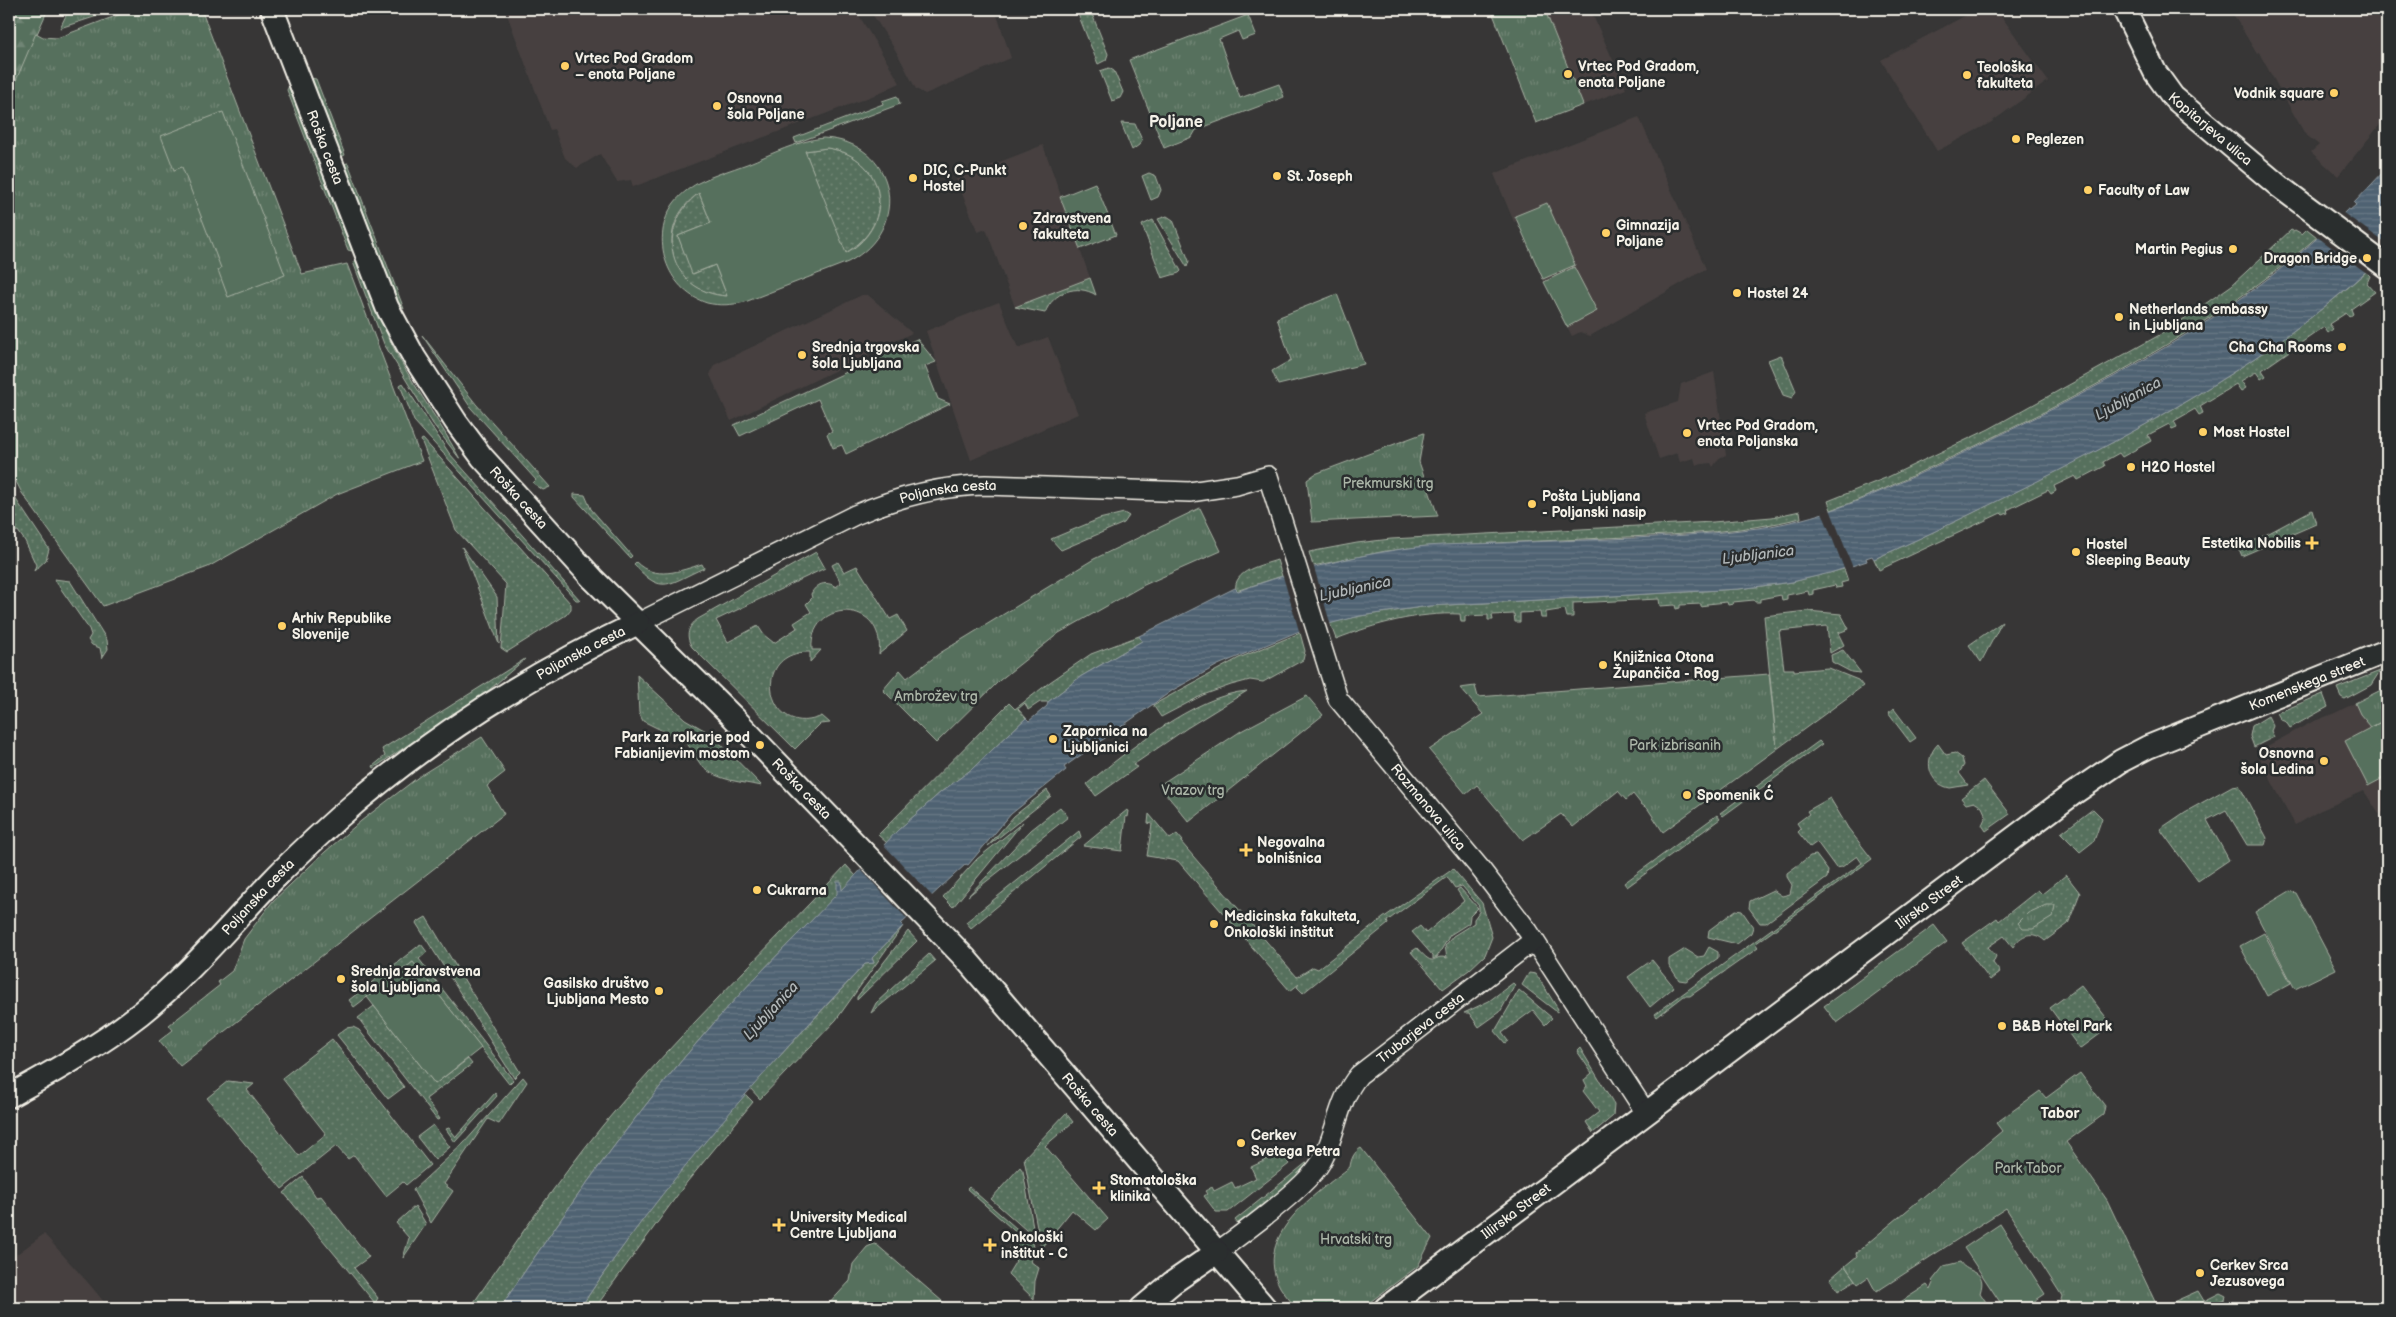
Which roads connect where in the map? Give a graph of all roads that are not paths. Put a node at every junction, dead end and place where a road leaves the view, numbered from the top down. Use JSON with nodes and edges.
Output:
{"nodes":[{"id":1,"x":272,"y":9,"type":"edge"},
{"id":2,"x":2124,"y":9,"type":"edge"},
{"id":3,"x":2387,"y":267,"type":"edge"},
{"id":4,"x":1268,"y":476,"type":"joint"},
{"id":5,"x":638,"y":623,"type":"junction"},
{"id":6,"x":2387,"y":651,"type":"edge"},
{"id":7,"x":2225,"y":716,"type":"joint"},
{"id":8,"x":1534,"y":940,"type":"junction"},
{"id":9,"x":9,"y":1096,"type":"edge"},
{"id":10,"x":1646,"y":1112,"type":"junction"},
{"id":11,"x":1217,"y":1252,"type":"junction"},
{"id":12,"x":1142,"y":1308,"type":"edge"},
{"id":13,"x":1266,"y":1308,"type":"edge"},
{"id":14,"x":1386,"y":1308,"type":"edge"}],
"edges":[{"from":1,"to":5,"type":"main road","name":"Roška cesta"},
{"from":2,"to":3,"type":"main road","name":"Kopitarjeva ulica"},
{"from":4,"to":5,"type":"street","name":"Poljanska cesta"},
{"from":4,"to":8,"type":"street","name":"Rozmanova ulica"},
{"from":5,"to":9,"type":"main road","name":"Poljanska cesta"},
{"from":5,"to":11,"type":"main road","name":"Roška cesta"},
{"from":6,"to":7,"type":"main road","name":"Komenskega street"},
{"from":7,"to":10,"type":"main road","name":"Ilirska Street"},
{"from":8,"to":10,"type":"street","name":"Rozmanova ulica"},
{"from":8,"to":11,"type":"street","name":"Trubarjeva cesta"},
{"from":10,"to":14,"type":"main road","name":"Illirska Street"},
{"from":11,"to":12,"type":"main road"},
{"from":11,"to":13,"type":"main road","name":"Roška cesta"}]}
